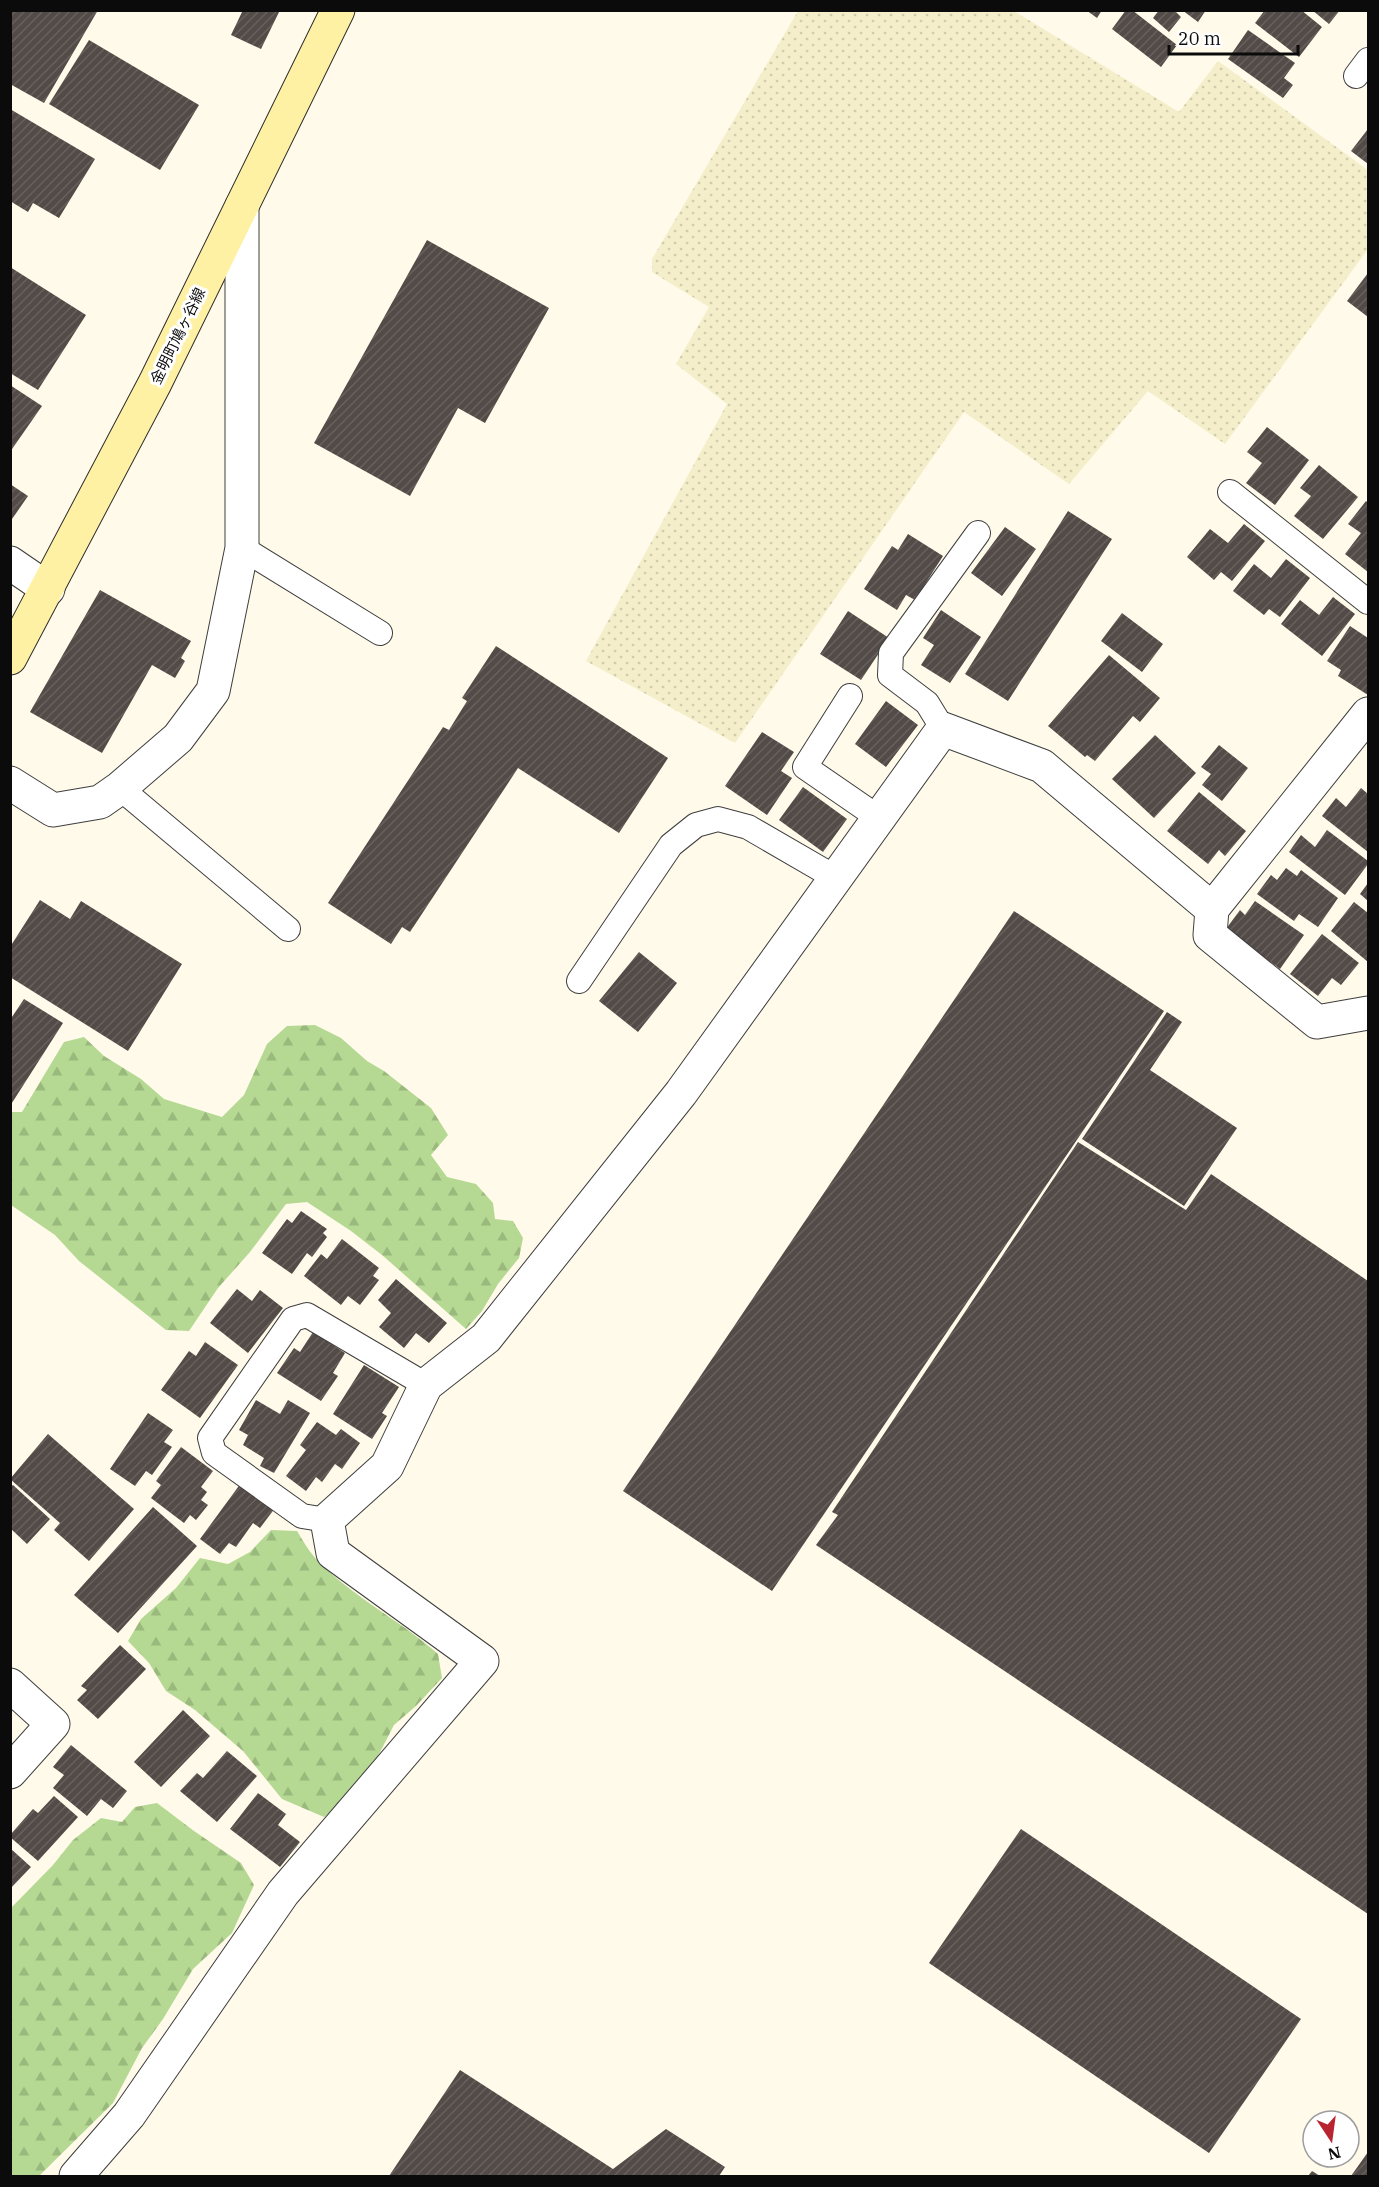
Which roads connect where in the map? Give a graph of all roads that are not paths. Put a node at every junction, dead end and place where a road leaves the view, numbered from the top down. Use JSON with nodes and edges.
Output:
{"nodes":[{"id":1,"x":338,"y":10,"type":"edge"},
{"id":2,"x":242,"y":206,"type":"junction"},
{"id":3,"x":1230,"y":492,"type":"dead end"},
{"id":4,"x":978,"y":533,"type":"dead end"},
{"id":5,"x":242,"y":548,"type":"junction"},
{"id":6,"x":10,"y":563,"type":"edge"},
{"id":7,"x":48,"y":589,"type":"junction"},
{"id":8,"x":1368,"y":602,"type":"edge"},
{"id":9,"x":380,"y":633,"type":"dead end"},
{"id":10,"x":10,"y":658,"type":"edge"},
{"id":11,"x":850,"y":696,"type":"dead end"},
{"id":12,"x":1368,"y":714,"type":"edge"},
{"id":13,"x":943,"y":729,"type":"junction"},
{"id":14,"x":10,"y":783,"type":"edge"},
{"id":15,"x":120,"y":788,"type":"junction"},
{"id":16,"x":879,"y":818,"type":"junction"},
{"id":17,"x":836,"y":878,"type":"junction"},
{"id":18,"x":1212,"y":909,"type":"junction"},
{"id":19,"x":288,"y":929,"type":"dead end"},
{"id":20,"x":579,"y":981,"type":"dead end"},
{"id":21,"x":1368,"y":1013,"type":"edge"},
{"id":22,"x":426,"y":1385,"type":"junction"},
{"id":23,"x":327,"y":1520,"type":"junction"},
{"id":24,"x":10,"y":1685,"type":"edge"},
{"id":25,"x":10,"y":1772,"type":"edge"},
{"id":26,"x":75,"y":2176,"type":"edge"}],
"edges":[{"from":1,"to":2,"type":"main road","name":"金明町鳩ヶ谷線"},
{"from":2,"to":5,"type":"street"},
{"from":2,"to":7,"type":"main road","name":"金明町鳩ヶ谷線"},
{"from":3,"to":8,"type":"lane"},
{"from":4,"to":13,"type":"lane"},
{"from":5,"to":9,"type":"lane"},
{"from":5,"to":15,"type":"street"},
{"from":6,"to":7,"type":"street"},
{"from":7,"to":10,"type":"main road","name":"金明町鳩ヶ谷線"},
{"from":11,"to":16,"type":"lane"},
{"from":12,"to":18,"type":"street"},
{"from":13,"to":16,"type":"street"},
{"from":13,"to":18,"type":"street"},
{"from":14,"to":15,"type":"street"},
{"from":15,"to":19,"type":"lane"},
{"from":16,"to":17,"type":"street"},
{"from":17,"to":20,"type":"lane"},
{"from":17,"to":22,"type":"street"},
{"from":18,"to":21,"type":"street"},
{"from":22,"to":23,"type":"street"},
{"from":22,"to":23,"type":"lane"},
{"from":23,"to":26,"type":"street"},
{"from":24,"to":25,"type":"street"}]}
